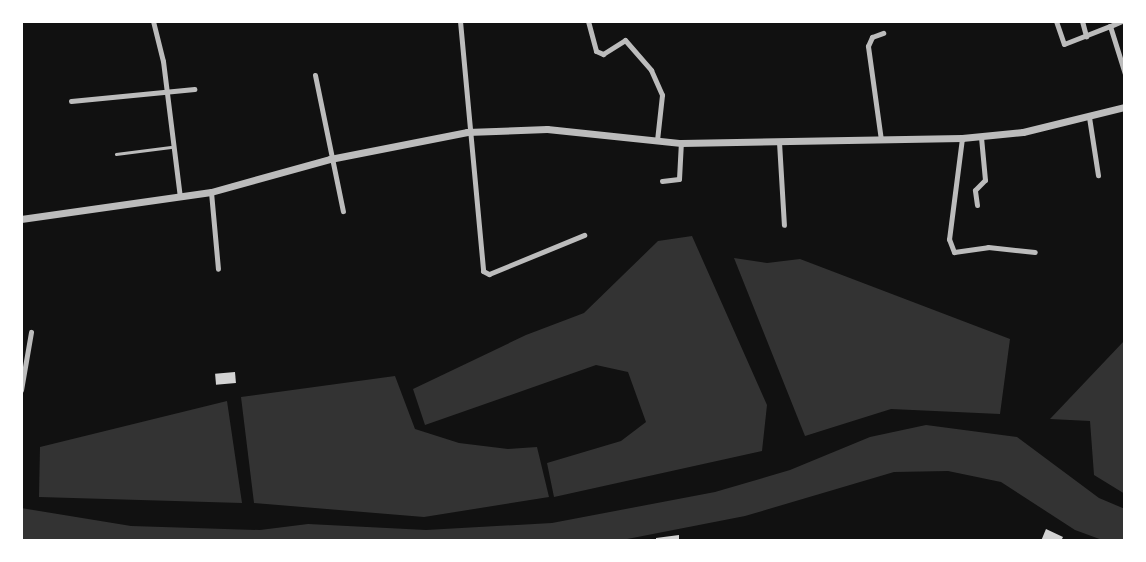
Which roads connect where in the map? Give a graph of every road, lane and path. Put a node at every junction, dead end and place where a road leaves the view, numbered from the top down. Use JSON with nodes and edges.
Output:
{"nodes":[{"id":1,"x":153,"y":21,"type":"edge"},
{"id":2,"x":460,"y":21,"type":"edge"},
{"id":3,"x":588,"y":21,"type":"edge"},
{"id":4,"x":1056,"y":21,"type":"edge"},
{"id":5,"x":1082,"y":21,"type":"edge"},
{"id":6,"x":1122,"y":21,"type":"edge"},
{"id":7,"x":1110,"y":26,"type":"junction"},
{"id":8,"x":883,"y":33,"type":"dead end"},
{"id":9,"x":1086,"y":36,"type":"junction"},
{"id":10,"x":1125,"y":74,"type":"edge"},
{"id":11,"x":315,"y":75,"type":"dead end"},
{"id":12,"x":194,"y":89,"type":"dead end"},
{"id":13,"x":167,"y":95,"type":"junction"},
{"id":14,"x":71,"y":101,"type":"dead end"},
{"id":15,"x":1125,"y":109,"type":"edge"},
{"id":16,"x":1089,"y":117,"type":"junction"},
{"id":17,"x":467,"y":132,"type":"junction"},
{"id":18,"x":981,"y":137,"type":"junction"},
{"id":19,"x":962,"y":138,"type":"junction"},
{"id":20,"x":657,"y":140,"type":"junction"},
{"id":21,"x":881,"y":140,"type":"junction"},
{"id":22,"x":779,"y":142,"type":"junction"},
{"id":23,"x":681,"y":143,"type":"junction"},
{"id":24,"x":174,"y":147,"type":"junction"},
{"id":25,"x":116,"y":154,"type":"dead end"},
{"id":26,"x":330,"y":159,"type":"junction"},
{"id":27,"x":1098,"y":175,"type":"dead end"},
{"id":28,"x":662,"y":181,"type":"dead end"},
{"id":29,"x":211,"y":191,"type":"junction"},
{"id":30,"x":180,"y":197,"type":"junction"},
{"id":31,"x":977,"y":205,"type":"dead end"},
{"id":32,"x":343,"y":211,"type":"dead end"},
{"id":33,"x":21,"y":219,"type":"edge"},
{"id":34,"x":784,"y":225,"type":"dead end"},
{"id":35,"x":584,"y":235,"type":"dead end"},
{"id":36,"x":1035,"y":251,"type":"dead end"},
{"id":37,"x":218,"y":269,"type":"dead end"},
{"id":38,"x":31,"y":332,"type":"dead end"},
{"id":39,"x":21,"y":390,"type":"edge"},
{"id":40,"x":866,"y":541,"type":"edge"},
{"id":41,"x":900,"y":541,"type":"edge"}],
"edges":[{"from":1,"to":13,"type":"street"},
{"from":2,"to":17,"type":"street"},
{"from":3,"to":20,"type":"street"},
{"from":4,"to":9,"type":"street"},
{"from":5,"to":9,"type":"street"},
{"from":6,"to":7,"type":"street"},
{"from":7,"to":9,"type":"street"},
{"from":7,"to":10,"type":"street"},
{"from":8,"to":21,"type":"street"},
{"from":11,"to":26,"type":"street"},
{"from":12,"to":13,"type":"street"},
{"from":13,"to":14,"type":"street"},
{"from":13,"to":24,"type":"street"},
{"from":15,"to":16,"type":"street"},
{"from":16,"to":18,"type":"street"},
{"from":16,"to":27,"type":"street"},
{"from":17,"to":20,"type":"street"},
{"from":17,"to":26,"type":"street"},
{"from":17,"to":35,"type":"street"},
{"from":18,"to":19,"type":"street"},
{"from":18,"to":31,"type":"street"},
{"from":19,"to":21,"type":"street"},
{"from":19,"to":36,"type":"street"},
{"from":20,"to":23,"type":"street"},
{"from":21,"to":22,"type":"street"},
{"from":22,"to":23,"type":"street"},
{"from":22,"to":34,"type":"street"},
{"from":23,"to":28,"type":"street"},
{"from":24,"to":25,"type":"lane"},
{"from":24,"to":30,"type":"street"},
{"from":26,"to":29,"type":"street"},
{"from":26,"to":32,"type":"street"},
{"from":29,"to":30,"type":"street"},
{"from":29,"to":37,"type":"street"},
{"from":30,"to":33,"type":"street"},
{"from":38,"to":39,"type":"street"},
{"from":40,"to":41,"type":"street"}]}
